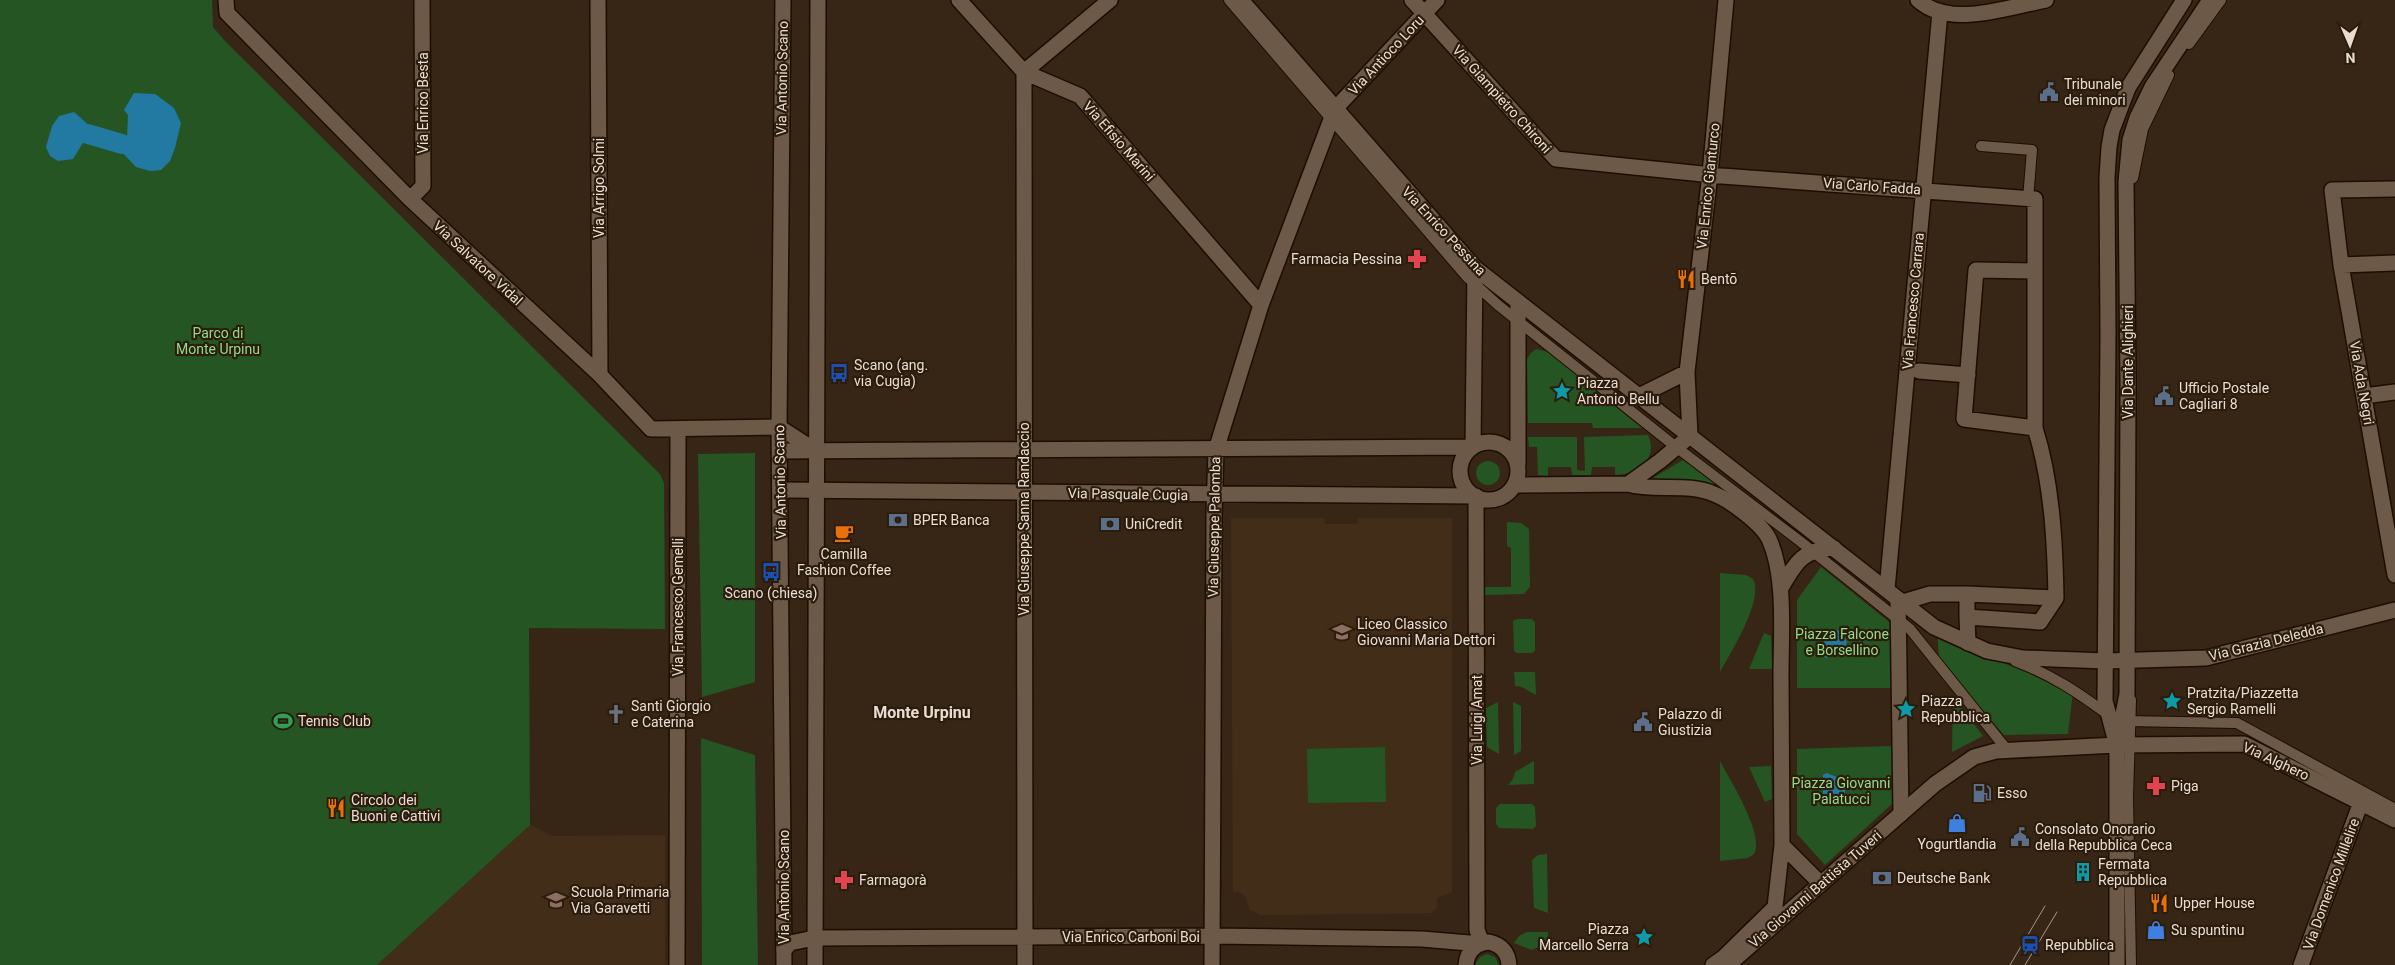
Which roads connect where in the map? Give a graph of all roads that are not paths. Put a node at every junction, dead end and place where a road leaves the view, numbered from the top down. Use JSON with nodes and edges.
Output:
{"nodes":[{"id":1,"x":226,"y":0,"type":"edge"},
{"id":2,"x":422,"y":0,"type":"edge"},
{"id":3,"x":598,"y":0,"type":"edge"},
{"id":4,"x":783,"y":0,"type":"edge"},
{"id":5,"x":818,"y":0,"type":"edge"},
{"id":6,"x":959,"y":0,"type":"edge"},
{"id":7,"x":1110,"y":0,"type":"edge"},
{"id":8,"x":1229,"y":0,"type":"edge"},
{"id":9,"x":1241,"y":0,"type":"edge"},
{"id":10,"x":1412,"y":0,"type":"edge"},
{"id":11,"x":1437,"y":0,"type":"edge"},
{"id":12,"x":1726,"y":0,"type":"edge"},
{"id":13,"x":1918,"y":0,"type":"edge"},
{"id":14,"x":2046,"y":0,"type":"edge"},
{"id":15,"x":2184,"y":0,"type":"edge"},
{"id":16,"x":2210,"y":0,"type":"edge"},
{"id":17,"x":2221,"y":0,"type":"edge"},
{"id":18,"x":1940,"y":12,"type":"junction"},
{"id":19,"x":1425,"y":14,"type":"junction"},
{"id":20,"x":1024,"y":72,"type":"junction"},
{"id":21,"x":1333,"y":114,"type":"junction"},
{"id":22,"x":1981,"y":146,"type":"dead end"},
{"id":23,"x":1710,"y":174,"type":"junction"},
{"id":24,"x":2395,"y":189,"type":"edge"},
{"id":25,"x":1923,"y":190,"type":"junction"},
{"id":26,"x":2031,"y":199,"type":"junction"},
{"id":27,"x":410,"y":200,"type":"junction"},
{"id":28,"x":2395,"y":263,"type":"edge"},
{"id":29,"x":2341,"y":265,"type":"junction"},
{"id":30,"x":2035,"y":271,"type":"junction"},
{"id":31,"x":1474,"y":276,"type":"junction"},
{"id":32,"x":1518,"y":302,"type":"junction"},
{"id":33,"x":1261,"y":305,"type":"junction"},
{"id":34,"x":1518,"y":320,"type":"junction"},
{"id":35,"x":1919,"y":371,"type":"dead end"},
{"id":36,"x":1687,"y":372,"type":"junction"},
{"id":37,"x":600,"y":375,"type":"junction"},
{"id":38,"x":1968,"y":376,"type":"junction"},
{"id":39,"x":2395,"y":392,"type":"edge"},
{"id":40,"x":1639,"y":396,"type":"junction"},
{"id":41,"x":2364,"y":396,"type":"junction"},
{"id":42,"x":779,"y":427,"type":"junction"},
{"id":43,"x":678,"y":428,"type":"junction"},
{"id":44,"x":2035,"y":428,"type":"junction"},
{"id":45,"x":1690,"y":436,"type":"junction"},
{"id":46,"x":1472,"y":447,"type":"junction"},
{"id":47,"x":1676,"y":447,"type":"junction"},
{"id":48,"x":1024,"y":450,"type":"junction"},
{"id":49,"x":1216,"y":450,"type":"junction"},
{"id":50,"x":780,"y":451,"type":"junction"},
{"id":51,"x":816,"y":451,"type":"junction"},
{"id":52,"x":1517,"y":478,"type":"junction"},
{"id":53,"x":1628,"y":484,"type":"junction"},
{"id":54,"x":781,"y":490,"type":"junction"},
{"id":55,"x":816,"y":491,"type":"junction"},
{"id":56,"x":1024,"y":493,"type":"junction"},
{"id":57,"x":1214,"y":495,"type":"junction"},
{"id":58,"x":1476,"y":496,"type":"junction"},
{"id":59,"x":1834,"y":548,"type":"junction"},
{"id":60,"x":1813,"y":551,"type":"junction"},
{"id":61,"x":2395,"y":575,"type":"edge"},
{"id":62,"x":1781,"y":588,"type":"junction"},
{"id":63,"x":1967,"y":594,"type":"junction"},
{"id":64,"x":1896,"y":597,"type":"junction"},
{"id":65,"x":2056,"y":598,"type":"junction"},
{"id":66,"x":2395,"y":610,"type":"edge"},
{"id":67,"x":1967,"y":617,"type":"junction"},
{"id":68,"x":1899,"y":620,"type":"junction"},
{"id":69,"x":1968,"y":642,"type":"junction"},
{"id":70,"x":1987,"y":651,"type":"junction"},
{"id":71,"x":2106,"y":661,"type":"junction"},
{"id":72,"x":2130,"y":662,"type":"junction"},
{"id":73,"x":2120,"y":720,"type":"junction"},
{"id":74,"x":2124,"y":745,"type":"junction"},
{"id":75,"x":2008,"y":751,"type":"junction"},
{"id":76,"x":2361,"y":802,"type":"junction"},
{"id":77,"x":2395,"y":809,"type":"edge"},
{"id":78,"x":1901,"y":814,"type":"junction"},
{"id":79,"x":2395,"y":820,"type":"edge"},
{"id":80,"x":1782,"y":845,"type":"junction"},
{"id":81,"x":1821,"y":884,"type":"junction"},
{"id":82,"x":1211,"y":936,"type":"junction"},
{"id":83,"x":1025,"y":937,"type":"junction"},
{"id":84,"x":814,"y":938,"type":"junction"},
{"id":85,"x":1481,"y":943,"type":"junction"},
{"id":86,"x":784,"y":958,"type":"edge"},
{"id":87,"x":677,"y":965,"type":"edge"},
{"id":88,"x":814,"y":965,"type":"edge"},
{"id":89,"x":1025,"y":965,"type":"edge"},
{"id":90,"x":1212,"y":965,"type":"edge"},
{"id":91,"x":1466,"y":965,"type":"edge"},
{"id":92,"x":1509,"y":965,"type":"edge"},
{"id":93,"x":1713,"y":965,"type":"edge"},
{"id":94,"x":1728,"y":965,"type":"edge"},
{"id":95,"x":2118,"y":965,"type":"edge"},
{"id":96,"x":2131,"y":965,"type":"edge"},
{"id":97,"x":2301,"y":965,"type":"edge"}],
"edges":[{"from":1,"to":27,"type":"street","name":"Via Salvatore Vidal"},
{"from":2,"to":27,"type":"street","name":"Via Enrico Besta"},
{"from":3,"to":37,"type":"street","name":"Via Arrigo Solmi"},
{"from":4,"to":42,"type":"street","name":"Via Antonio Scano"},
{"from":5,"to":51,"type":"street"},
{"from":6,"to":20,"type":"street","name":"Via Efisio Marini"},
{"from":7,"to":20,"type":"street"},
{"from":8,"to":21,"type":"lane"},
{"from":9,"to":21,"type":"street","name":"Via Enrico Pessina"},
{"from":10,"to":19,"type":"street","name":"Via Giampietro Chironi"},
{"from":11,"to":19,"type":"street","name":"Via Antioco Loru"},
{"from":12,"to":23,"type":"street","name":"Via Enrico Gianturco"},
{"from":13,"to":18,"type":"street"},
{"from":14,"to":18,"type":"street"},
{"from":15,"to":71,"type":"street","name":"Via Dante Alighieri"},
{"from":16,"to":72,"type":"street","name":"Via Dante Alighieri"},
{"from":17,"to":72,"type":"lane"},
{"from":18,"to":25,"type":"street","name":"Via Francesco Carrara"},
{"from":19,"to":21,"type":"street","name":"Via Antioco Loru"},
{"from":19,"to":23,"type":"street","name":"Via Giampietro Chironi"},
{"from":20,"to":33,"type":"street","name":"Via Efisio Marini"},
{"from":20,"to":48,"type":"street","name":"Via Giuseppe Sanna Randaccio"},
{"from":21,"to":31,"type":"street","name":"Via Enrico Pessina"},
{"from":21,"to":33,"type":"street","name":"Via Giuseppe Palomba"},
{"from":22,"to":26,"type":"lane"},
{"from":23,"to":25,"type":"street","name":"Via Carlo Fadda"},
{"from":23,"to":36,"type":"street","name":"Via Enrico Gianturco"},
{"from":24,"to":29,"type":"street","name":"Via Ada Negri"},
{"from":25,"to":26,"type":"street","name":"Via Carlo Fadda"},
{"from":25,"to":64,"type":"street","name":"Via Francesco Carrara"},
{"from":26,"to":30,"type":"street"},
{"from":27,"to":37,"type":"street","name":"Via Salvatore Vidal"},
{"from":28,"to":29,"type":"street"},
{"from":29,"to":41,"type":"street","name":"Via Ada Negri"},
{"from":30,"to":38,"type":"street"},
{"from":30,"to":44,"type":"street"},
{"from":31,"to":32,"type":"street","name":"Via Enrico Pessina"},
{"from":31,"to":34,"type":"lane"},
{"from":31,"to":46,"type":"street"},
{"from":32,"to":34,"type":"street"},
{"from":32,"to":40,"type":"street","name":"Via Enrico Pessina"},
{"from":33,"to":49,"type":"street","name":"Via Giuseppe Palomba"},
{"from":34,"to":47,"type":"lane"},
{"from":34,"to":52,"type":"street"},
{"from":35,"to":38,"type":"street"},
{"from":36,"to":40,"type":"street"},
{"from":36,"to":45,"type":"street","name":"Via Enrico Gianturco"},
{"from":37,"to":43,"type":"street","name":"Via Salvatore Vidal"},
{"from":38,"to":44,"type":"street"},
{"from":39,"to":41,"type":"street"},
{"from":40,"to":45,"type":"street","name":"Via Enrico Pessina"},
{"from":41,"to":61,"type":"street","name":"Via Ada Negri"},
{"from":42,"to":43,"type":"street","name":"Via Salvatore Vidal"},
{"from":42,"to":50,"type":"street","name":"Via Antonio Scano"},
{"from":42,"to":51,"type":"street"},
{"from":43,"to":87,"type":"street","name":"Via Francesco Gemelli"},
{"from":44,"to":65,"type":"street"},
{"from":45,"to":47,"type":"street"},
{"from":45,"to":59,"type":"street","name":"Via Enrico Pessina"},
{"from":46,"to":49,"type":"street"},
{"from":46,"to":52,"type":"street"},
{"from":46,"to":58,"type":"street"},
{"from":47,"to":53,"type":"street"},
{"from":47,"to":60,"type":"lane"},
{"from":48,"to":49,"type":"street"},
{"from":48,"to":51,"type":"street"},
{"from":48,"to":56,"type":"street","name":"Via Giuseppe Sanna Randaccio"},
{"from":49,"to":57,"type":"street","name":"Via Giuseppe Palomba"},
{"from":50,"to":51,"type":"street"},
{"from":50,"to":54,"type":"street","name":"Via Antonio Scano"},
{"from":51,"to":55,"type":"street"},
{"from":52,"to":53,"type":"street"},
{"from":52,"to":58,"type":"street"},
{"from":53,"to":62,"type":"street"},
{"from":54,"to":55,"type":"street","name":"Via Pasquale Cugia"},
{"from":54,"to":86,"type":"street","name":"Via Antonio Scano"},
{"from":55,"to":56,"type":"street","name":"Via Pasquale Cugia"},
{"from":55,"to":84,"type":"street"},
{"from":56,"to":57,"type":"street","name":"Via Pasquale Cugia"},
{"from":56,"to":83,"type":"street","name":"Via Giuseppe Sanna Randaccio"},
{"from":57,"to":58,"type":"street","name":"Via Pasquale Cugia"},
{"from":57,"to":82,"type":"street","name":"Via Giuseppe Palomba"},
{"from":58,"to":85,"type":"street","name":"Via Luigi Amat"},
{"from":59,"to":60,"type":"street"},
{"from":59,"to":64,"type":"street"},
{"from":60,"to":62,"type":"street"},
{"from":60,"to":68,"type":"lane"},
{"from":62,"to":80,"type":"street"},
{"from":63,"to":64,"type":"street"},
{"from":63,"to":65,"type":"street"},
{"from":63,"to":67,"type":"street"},
{"from":64,"to":68,"type":"street","name":"Via Francesco Carrara"},
{"from":64,"to":69,"type":"street"},
{"from":65,"to":67,"type":"street"},
{"from":66,"to":72,"type":"street","name":"Via Grazia Deledda"},
{"from":67,"to":69,"type":"street"},
{"from":68,"to":75,"type":"lane"},
{"from":68,"to":78,"type":"street","name":"Via Francesco Carrara"},
{"from":69,"to":70,"type":"street"},
{"from":70,"to":71,"type":"street"},
{"from":70,"to":73,"type":"lane"},
{"from":71,"to":72,"type":"street","name":"Via Grazia Deledda"},
{"from":71,"to":73,"type":"street","name":"Via Dante Alighieri"},
{"from":72,"to":73,"type":"street","name":"Via Dante Alighieri"},
{"from":73,"to":74,"type":"street","name":"Via Dante Alighieri"},
{"from":73,"to":77,"type":"lane","name":"Via Alghero"},
{"from":74,"to":75,"type":"street"},
{"from":74,"to":76,"type":"street","name":"Via Alghero"},
{"from":74,"to":95,"type":"street","name":"Via Dante Alighieri"},
{"from":74,"to":96,"type":"lane"},
{"from":75,"to":78,"type":"street"},
{"from":76,"to":79,"type":"street","name":"Via Alghero"},
{"from":76,"to":97,"type":"street","name":"Via Domenico Millelire"},
{"from":78,"to":81,"type":"street","name":"Via Giovanni Battista Tuveri"},
{"from":80,"to":81,"type":"street"},
{"from":80,"to":93,"type":"street"},
{"from":81,"to":94,"type":"street","name":"Via Giovanni Battista Tuveri"},
{"from":82,"to":83,"type":"street","name":"Via Enrico Carboni Boi"},
{"from":82,"to":85,"type":"street","name":"Via Enrico Carboni Boi"},
{"from":82,"to":90,"type":"street","name":"Via Giuseppe Palomba"},
{"from":83,"to":84,"type":"street","name":"Via Enrico Carboni Boi"},
{"from":83,"to":89,"type":"street","name":"Via Giuseppe Sanna Randaccio"},
{"from":84,"to":86,"type":"street","name":"Via Enrico Carboni Boi"},
{"from":84,"to":88,"type":"street"},
{"from":85,"to":91,"type":"street"},
{"from":85,"to":92,"type":"street","name":"Via Enrico Carboni Boi"}]}
